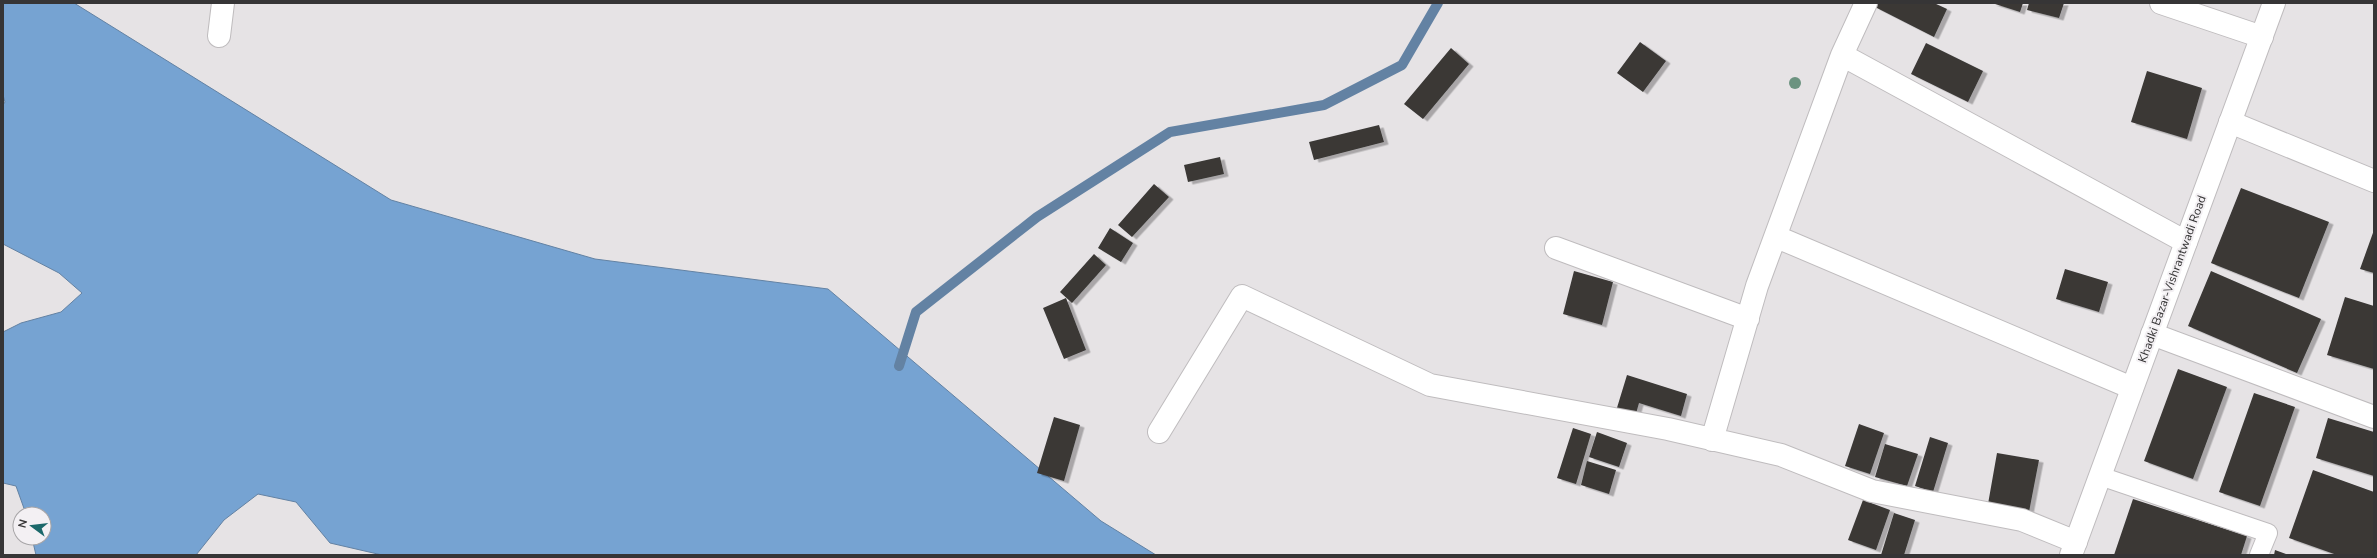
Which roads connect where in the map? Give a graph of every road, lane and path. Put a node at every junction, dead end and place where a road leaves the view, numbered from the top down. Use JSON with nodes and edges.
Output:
{"nodes":[{"id":1,"x":223,"y":3,"type":"edge"},
{"id":2,"x":1866,"y":3,"type":"edge"},
{"id":3,"x":2161,"y":3,"type":"edge"},
{"id":4,"x":2274,"y":3,"type":"edge"},
{"id":5,"x":219,"y":36,"type":"dead end"},
{"id":6,"x":2262,"y":37,"type":"junction"},
{"id":7,"x":1842,"y":55,"type":"junction"},
{"id":8,"x":2230,"y":122,"type":"junction"},
{"id":9,"x":2374,"y":181,"type":"edge"},
{"id":10,"x":1777,"y":237,"type":"junction"},
{"id":11,"x":2186,"y":242,"type":"junction"},
{"id":12,"x":1556,"y":248,"type":"dead end"},
{"id":13,"x":1748,"y":319,"type":"junction"},
{"id":14,"x":2152,"y":334,"type":"junction"},
{"id":15,"x":2132,"y":388,"type":"junction"},
{"id":16,"x":2374,"y":417,"type":"edge"},
{"id":17,"x":1159,"y":432,"type":"dead end"},
{"id":18,"x":1712,"y":440,"type":"junction"},
{"id":19,"x":2100,"y":476,"type":"junction"},
{"id":20,"x":2074,"y":548,"type":"edge"},
{"id":21,"x":2259,"y":555,"type":"edge"}],
"edges":[{"from":1,"to":5,"type":"street"},
{"from":2,"to":7,"type":"street"},
{"from":3,"to":6,"type":"street"},
{"from":4,"to":6,"type":"street","name":"Khadki Bazar-Vishrantwadi Road"},
{"from":6,"to":8,"type":"street","name":"Khadki Bazar-Vishrantwadi Road"},
{"from":7,"to":10,"type":"street"},
{"from":7,"to":11,"type":"street"},
{"from":8,"to":9,"type":"street"},
{"from":8,"to":11,"type":"street","name":"Khadki Bazar-Vishrantwadi Road"},
{"from":10,"to":13,"type":"street"},
{"from":10,"to":15,"type":"street"},
{"from":11,"to":14,"type":"street","name":"Khadki Bazar-Vishrantwadi Road"},
{"from":12,"to":13,"type":"street"},
{"from":13,"to":18,"type":"street"},
{"from":14,"to":15,"type":"street","name":"Khadki Bazar-Vishrantwadi Road"},
{"from":14,"to":16,"type":"street"},
{"from":15,"to":19,"type":"street","name":"Khadki Bazar-Vishrantwadi Road"},
{"from":17,"to":18,"type":"street"},
{"from":18,"to":20,"type":"street"},
{"from":19,"to":20,"type":"street","name":"Khadki Bazar-Vishrantwadi Road"},
{"from":19,"to":21,"type":"lane"}]}
